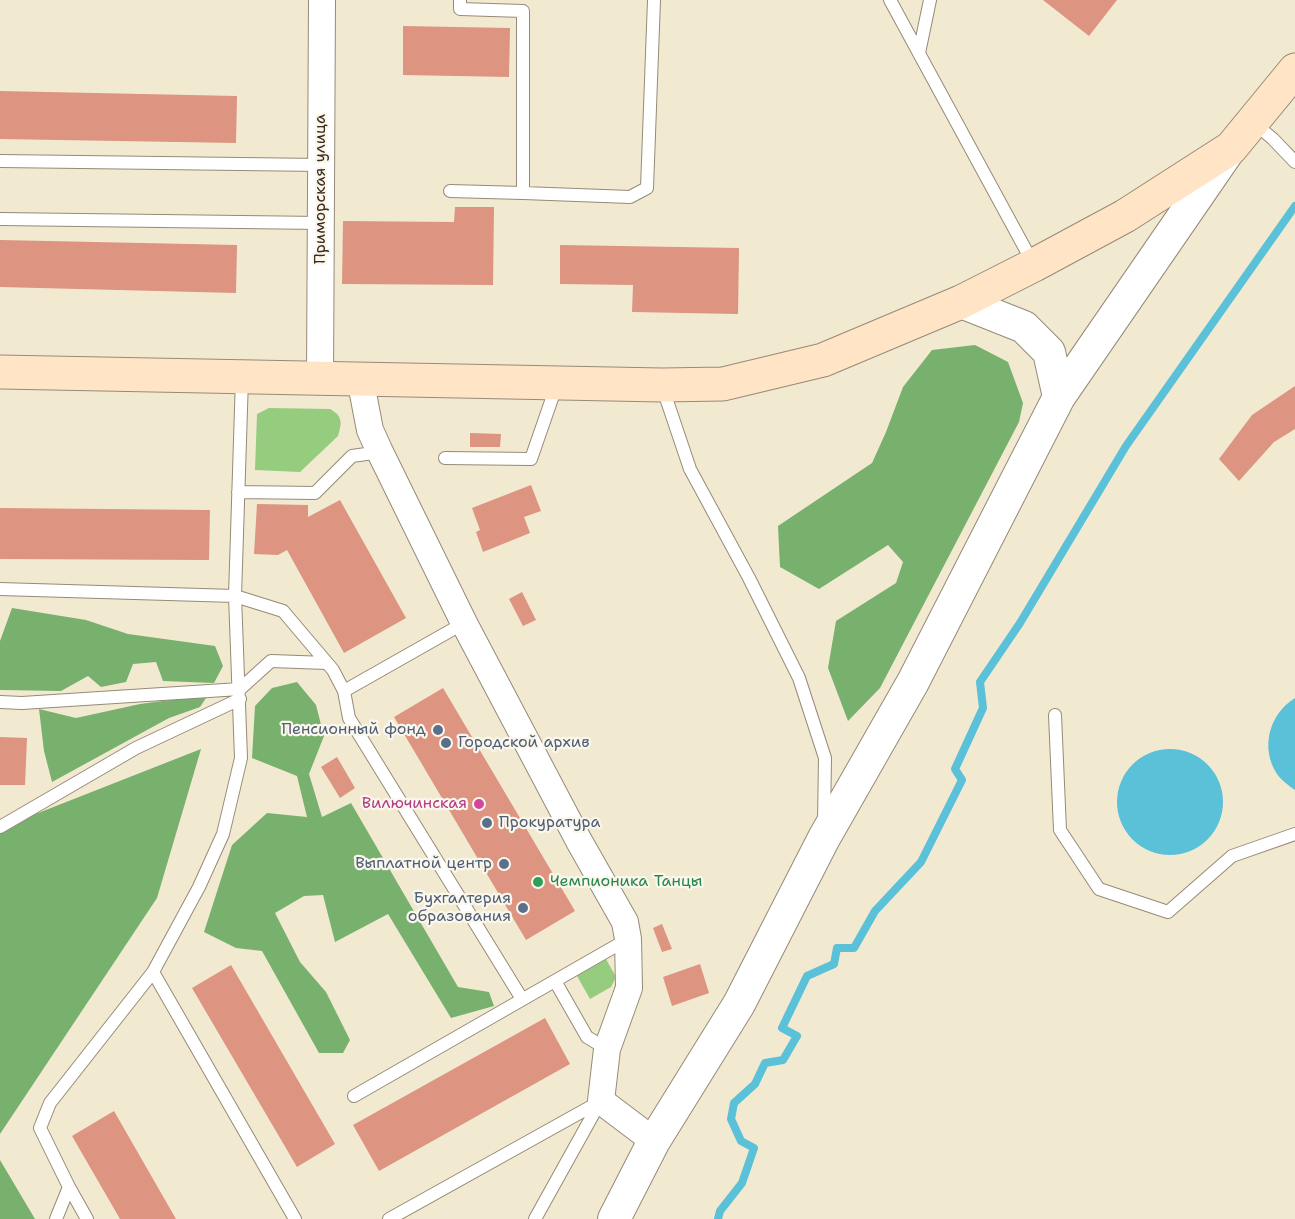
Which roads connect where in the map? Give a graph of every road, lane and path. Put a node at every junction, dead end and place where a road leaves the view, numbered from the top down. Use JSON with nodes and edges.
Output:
{"nodes":[{"id":1,"x":322,"y":0,"type":"edge"},
{"id":2,"x":460,"y":0,"type":"edge"},
{"id":3,"x":654,"y":0,"type":"edge"},
{"id":4,"x":890,"y":0,"type":"edge"},
{"id":5,"x":930,"y":0,"type":"edge"},
{"id":6,"x":920,"y":53,"type":"junction"},
{"id":7,"x":1295,"y":70,"type":"edge"},
{"id":8,"x":1253,"y":122,"type":"junction"},
{"id":9,"x":1231,"y":148,"type":"junction"},
{"id":10,"x":0,"y":161,"type":"edge"},
{"id":11,"x":1295,"y":162,"type":"edge"},
{"id":12,"x":321,"y":165,"type":"junction"},
{"id":13,"x":450,"y":191,"type":"dead end"},
{"id":14,"x":523,"y":193,"type":"junction"},
{"id":15,"x":0,"y":219,"type":"edge"},
{"id":16,"x":321,"y":223,"type":"junction"},
{"id":17,"x":1034,"y":265,"type":"junction"},
{"id":18,"x":961,"y":302,"type":"junction"},
{"id":19,"x":0,"y":372,"type":"edge"},
{"id":20,"x":242,"y":377,"type":"junction"},
{"id":21,"x":320,"y":378,"type":"junction"},
{"id":22,"x":360,"y":378,"type":"junction"},
{"id":23,"x":558,"y":383,"type":"junction"},
{"id":24,"x":662,"y":385,"type":"junction"},
{"id":25,"x":1059,"y":396,"type":"junction"},
{"id":26,"x":380,"y":452,"type":"junction"},
{"id":27,"x":445,"y":458,"type":"dead end"},
{"id":28,"x":238,"y":492,"type":"junction"},
{"id":29,"x":0,"y":589,"type":"edge"},
{"id":30,"x":235,"y":596,"type":"junction"},
{"id":31,"x":464,"y":623,"type":"junction"},
{"id":32,"x":327,"y":663,"type":"junction"},
{"id":33,"x":344,"y":691,"type":"junction"},
{"id":34,"x":240,"y":694,"type":"junction"},
{"id":35,"x":0,"y":702,"type":"edge"},
{"id":36,"x":1055,"y":714,"type":"dead end"},
{"id":37,"x":0,"y":827,"type":"edge"},
{"id":38,"x":1295,"y":834,"type":"edge"},
{"id":39,"x":824,"y":838,"type":"junction"},
{"id":40,"x":628,"y":939,"type":"junction"},
{"id":41,"x":153,"y":972,"type":"junction"},
{"id":42,"x":555,"y":981,"type":"junction"},
{"id":43,"x":522,"y":999,"type":"junction"},
{"id":44,"x":607,"y":1049,"type":"junction"},
{"id":45,"x":354,"y":1096,"type":"dead end"},
{"id":46,"x":601,"y":1101,"type":"junction"},
{"id":47,"x":654,"y":1141,"type":"junction"},
{"id":48,"x":69,"y":1187,"type":"junction"},
{"id":49,"x":56,"y":1219,"type":"edge"},
{"id":50,"x":87,"y":1219,"type":"edge"},
{"id":51,"x":295,"y":1219,"type":"edge"},
{"id":52,"x":389,"y":1219,"type":"edge"},
{"id":53,"x":536,"y":1219,"type":"edge"},
{"id":54,"x":614,"y":1219,"type":"edge"}],
"edges":[{"from":1,"to":12,"type":"street","name":"Приморская улица"},
{"from":2,"to":14,"type":"lane"},
{"from":3,"to":14,"type":"lane"},
{"from":4,"to":6,"type":"lane"},
{"from":5,"to":6,"type":"lane"},
{"from":6,"to":17,"type":"lane"},
{"from":7,"to":8,"type":"main road"},
{"from":8,"to":9,"type":"main road"},
{"from":8,"to":11,"type":"lane"},
{"from":9,"to":17,"type":"main road"},
{"from":9,"to":25,"type":"street"},
{"from":10,"to":12,"type":"lane"},
{"from":12,"to":16,"type":"street","name":"Приморская улица"},
{"from":13,"to":14,"type":"lane"},
{"from":15,"to":16,"type":"lane"},
{"from":16,"to":21,"type":"street","name":"Приморская улица"},
{"from":17,"to":18,"type":"main road"},
{"from":18,"to":24,"type":"main road"},
{"from":18,"to":25,"type":"street"},
{"from":19,"to":20,"type":"main road"},
{"from":20,"to":21,"type":"main road"},
{"from":20,"to":28,"type":"lane"},
{"from":21,"to":22,"type":"main road"},
{"from":22,"to":23,"type":"main road"},
{"from":22,"to":26,"type":"street"},
{"from":23,"to":24,"type":"main road"},
{"from":23,"to":27,"type":"lane"},
{"from":24,"to":39,"type":"lane"},
{"from":25,"to":39,"type":"street"},
{"from":26,"to":28,"type":"lane"},
{"from":26,"to":31,"type":"street"},
{"from":28,"to":30,"type":"lane"},
{"from":29,"to":30,"type":"lane"},
{"from":30,"to":32,"type":"lane"},
{"from":30,"to":34,"type":"lane"},
{"from":31,"to":33,"type":"lane"},
{"from":31,"to":40,"type":"street"},
{"from":32,"to":33,"type":"lane"},
{"from":32,"to":34,"type":"lane"},
{"from":33,"to":43,"type":"lane"},
{"from":34,"to":35,"type":"lane"},
{"from":34,"to":37,"type":"lane"},
{"from":34,"to":41,"type":"lane"},
{"from":36,"to":38,"type":"lane"},
{"from":39,"to":47,"type":"street"},
{"from":40,"to":42,"type":"lane"},
{"from":40,"to":44,"type":"street"},
{"from":41,"to":48,"type":"lane"},
{"from":41,"to":51,"type":"lane"},
{"from":42,"to":43,"type":"lane"},
{"from":42,"to":44,"type":"lane"},
{"from":43,"to":45,"type":"lane"},
{"from":44,"to":46,"type":"street"},
{"from":46,"to":47,"type":"street"},
{"from":46,"to":52,"type":"lane"},
{"from":46,"to":53,"type":"lane"},
{"from":47,"to":54,"type":"street"},
{"from":48,"to":49,"type":"lane"},
{"from":48,"to":50,"type":"lane"}]}
